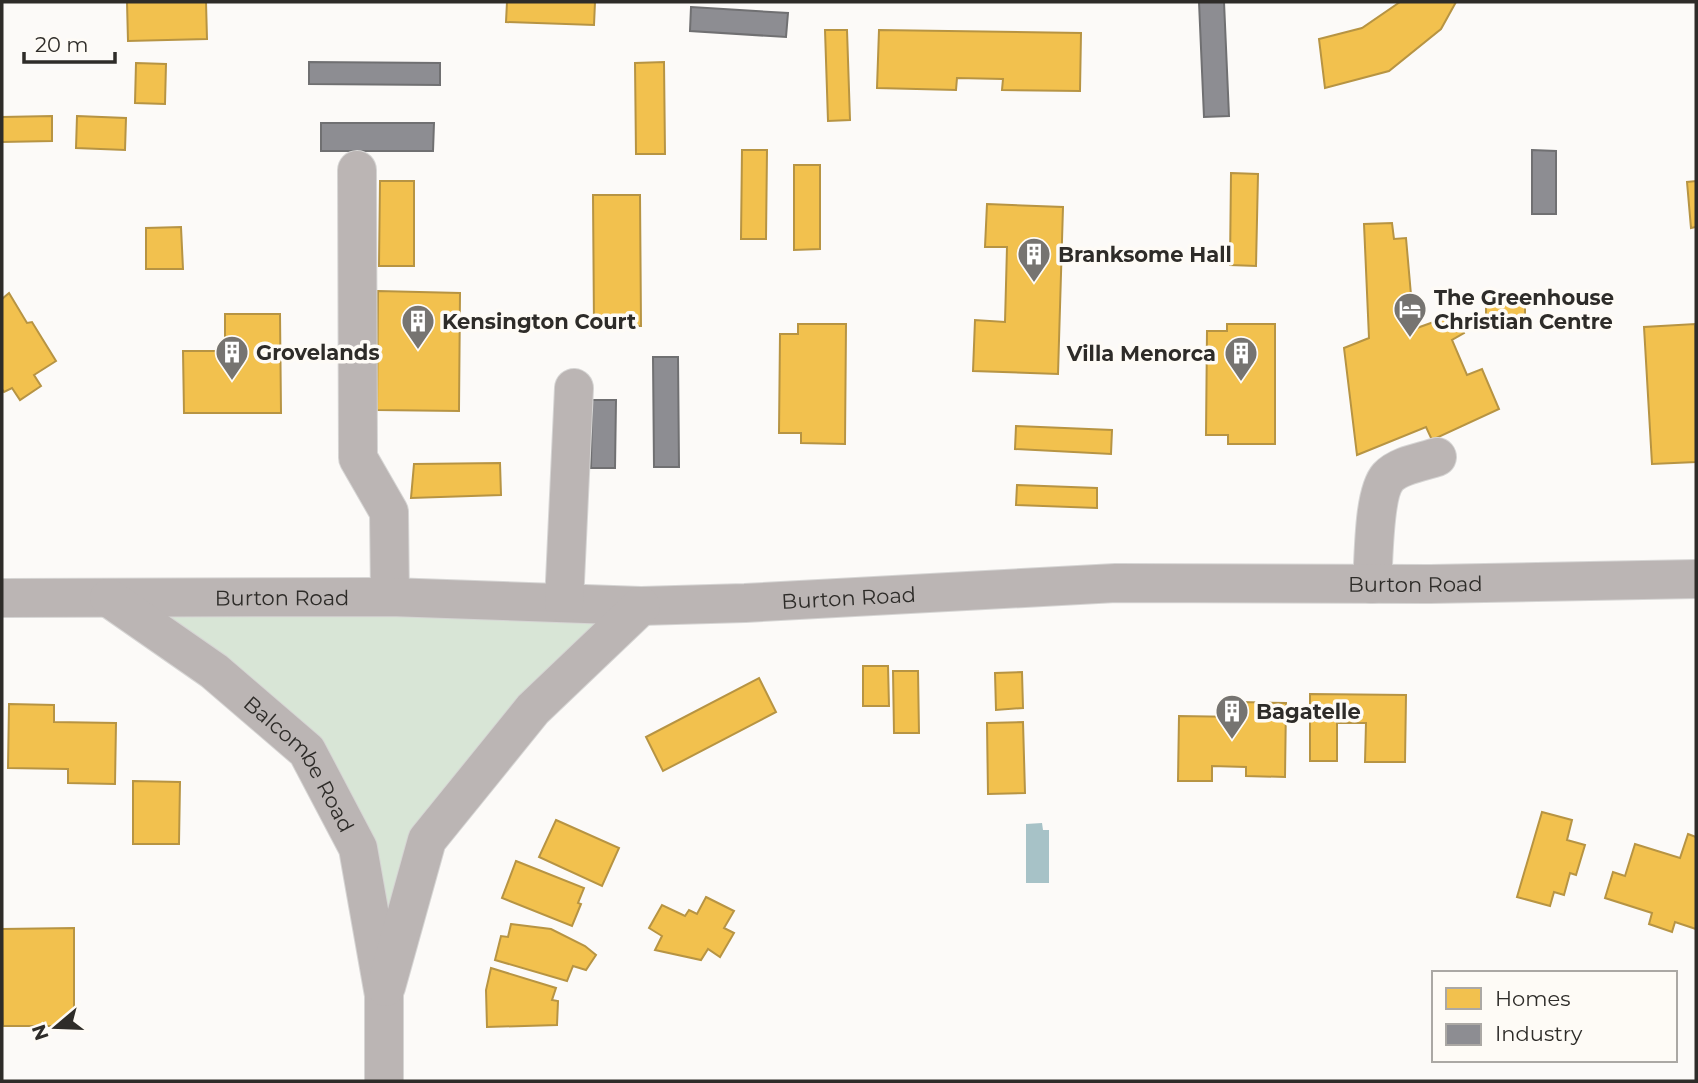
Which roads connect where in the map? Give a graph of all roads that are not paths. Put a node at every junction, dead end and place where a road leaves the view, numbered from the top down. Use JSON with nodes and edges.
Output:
{"nodes":[{"id":1,"x":356,"y":170,"type":"dead end"},
{"id":2,"x":574,"y":388,"type":"dead end"},
{"id":3,"x":1437,"y":457,"type":"dead end"},
{"id":4,"x":1696,"y":579,"type":"edge"},
{"id":5,"x":1372,"y":584,"type":"junction"},
{"id":6,"x":390,"y":597,"type":"junction"},
{"id":7,"x":2,"y":598,"type":"edge"},
{"id":8,"x":109,"y":598,"type":"junction"},
{"id":9,"x":564,"y":603,"type":"junction"},
{"id":10,"x":641,"y":606,"type":"junction"},
{"id":11,"x":384,"y":995,"type":"junction"},
{"id":12,"x":384,"y":1081,"type":"edge"}],
"edges":[{"from":1,"to":6,"type":"street"},
{"from":2,"to":9,"type":"street"},
{"from":3,"to":5,"type":"street"},
{"from":4,"to":5,"type":"street","name":"Burton Road"},
{"from":5,"to":10,"type":"street","name":"Burton Road"},
{"from":6,"to":8,"type":"street","name":"Burton Road"},
{"from":6,"to":9,"type":"street","name":"Burton Road"},
{"from":7,"to":8,"type":"street","name":"Burton Road"},
{"from":8,"to":11,"type":"street","name":"Balcombe Road"},
{"from":9,"to":10,"type":"street","name":"Burton Road"},
{"from":10,"to":11,"type":"street","name":"Balcombe Road"},
{"from":11,"to":12,"type":"street","name":"Balcombe Road"}]}
